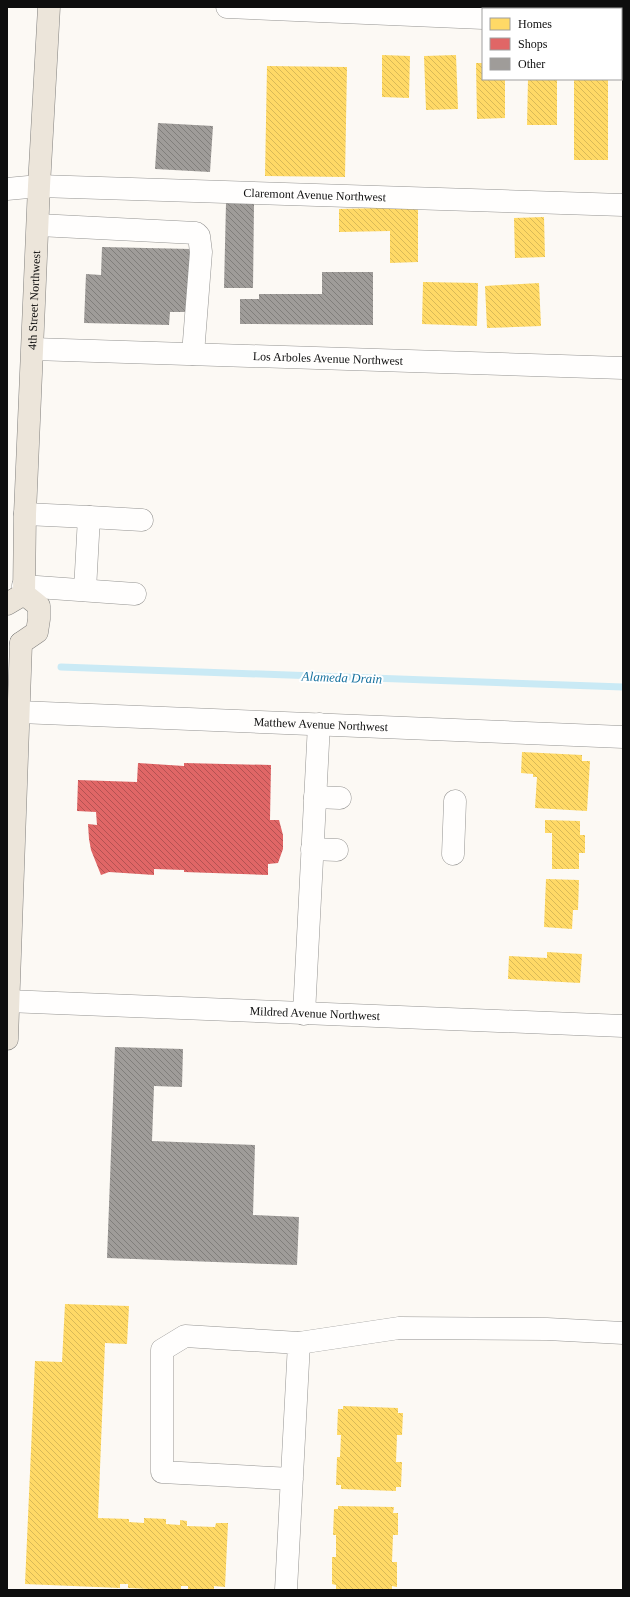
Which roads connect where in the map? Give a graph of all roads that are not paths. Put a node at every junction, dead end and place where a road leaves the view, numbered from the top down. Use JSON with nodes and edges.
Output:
{"nodes":[{"id":1,"x":49,"y":7,"type":"edge"},
{"id":2,"x":227,"y":7,"type":"edge"},
{"id":3,"x":482,"y":18,"type":"edge"},
{"id":4,"x":39,"y":186,"type":"junction"},
{"id":5,"x":7,"y":189,"type":"edge"},
{"id":6,"x":623,"y":205,"type":"edge"},
{"id":7,"x":38,"y":225,"type":"junction"},
{"id":8,"x":33,"y":349,"type":"junction"},
{"id":9,"x":193,"y":354,"type":"junction"},
{"id":10,"x":623,"y":368,"type":"edge"},
{"id":11,"x":25,"y":514,"type":"junction"},
{"id":12,"x":89,"y":518,"type":"junction"},
{"id":13,"x":142,"y":520,"type":"dead end"},
{"id":14,"x":85,"y":590,"type":"junction"},
{"id":15,"x":135,"y":594,"type":"dead end"},
{"id":16,"x":18,"y":595,"type":"edge"},
{"id":17,"x":14,"y":637,"type":"edge"},
{"id":18,"x":19,"y":712,"type":"junction"},
{"id":19,"x":319,"y":724,"type":"junction"},
{"id":20,"x":623,"y":737,"type":"edge"},
{"id":21,"x":12,"y":778,"type":"edge"},
{"id":22,"x":315,"y":797,"type":"junction"},
{"id":23,"x":340,"y":798,"type":"dead end"},
{"id":24,"x":455,"y":801,"type":"dead end"},
{"id":25,"x":312,"y":849,"type":"junction"},
{"id":26,"x":337,"y":850,"type":"dead end"},
{"id":27,"x":453,"y":854,"type":"dead end"},
{"id":28,"x":9,"y":937,"type":"edge"},
{"id":29,"x":8,"y":1001,"type":"edge"},
{"id":30,"x":304,"y":1014,"type":"junction"},
{"id":31,"x":623,"y":1026,"type":"edge"},
{"id":32,"x":7,"y":1039,"type":"edge"},
{"id":33,"x":623,"y":1333,"type":"edge"},
{"id":34,"x":299,"y":1343,"type":"junction"},
{"id":35,"x":292,"y":1479,"type":"junction"},
{"id":36,"x":286,"y":1590,"type":"edge"}],
"edges":[{"from":1,"to":4,"type":"main road","name":"4th Street Northwest"},
{"from":2,"to":3,"type":"street"},
{"from":4,"to":5,"type":"street","name":"Claremont Avenue Northwest"},
{"from":4,"to":6,"type":"street","name":"Claremont Avenue Northwest"},
{"from":4,"to":7,"type":"main road","name":"4th Street Northwest"},
{"from":7,"to":8,"type":"main road","name":"4th Street Northwest"},
{"from":7,"to":9,"type":"street"},
{"from":8,"to":9,"type":"street","name":"Los Arboles Avenue Northwest"},
{"from":8,"to":11,"type":"main road","name":"4th Street Northwest"},
{"from":9,"to":10,"type":"street","name":"Los Arboles Avenue Northwest"},
{"from":11,"to":12,"type":"street"},
{"from":11,"to":16,"type":"main road","name":"4th Street Northwest"},
{"from":12,"to":13,"type":"street"},
{"from":12,"to":14,"type":"street"},
{"from":14,"to":15,"type":"street"},
{"from":14,"to":16,"type":"street"},
{"from":16,"to":17,"type":"main road"},
{"from":17,"to":18,"type":"main road"},
{"from":18,"to":19,"type":"street","name":"Matthew Avenue Northwest"},
{"from":18,"to":21,"type":"main road"},
{"from":19,"to":20,"type":"street","name":"Matthew Avenue Northwest"},
{"from":19,"to":22,"type":"street"},
{"from":21,"to":28,"type":"main road"},
{"from":22,"to":23,"type":"street"},
{"from":22,"to":25,"type":"street"},
{"from":24,"to":27,"type":"street"},
{"from":25,"to":26,"type":"street"},
{"from":25,"to":30,"type":"street"},
{"from":28,"to":29,"type":"main road"},
{"from":29,"to":30,"type":"street","name":"Mildred Avenue Northwest"},
{"from":29,"to":32,"type":"main road"},
{"from":30,"to":31,"type":"street","name":"Mildred Avenue Northwest"},
{"from":33,"to":34,"type":"street"},
{"from":34,"to":35,"type":"street"},
{"from":34,"to":35,"type":"street"},
{"from":35,"to":36,"type":"street"}]}
